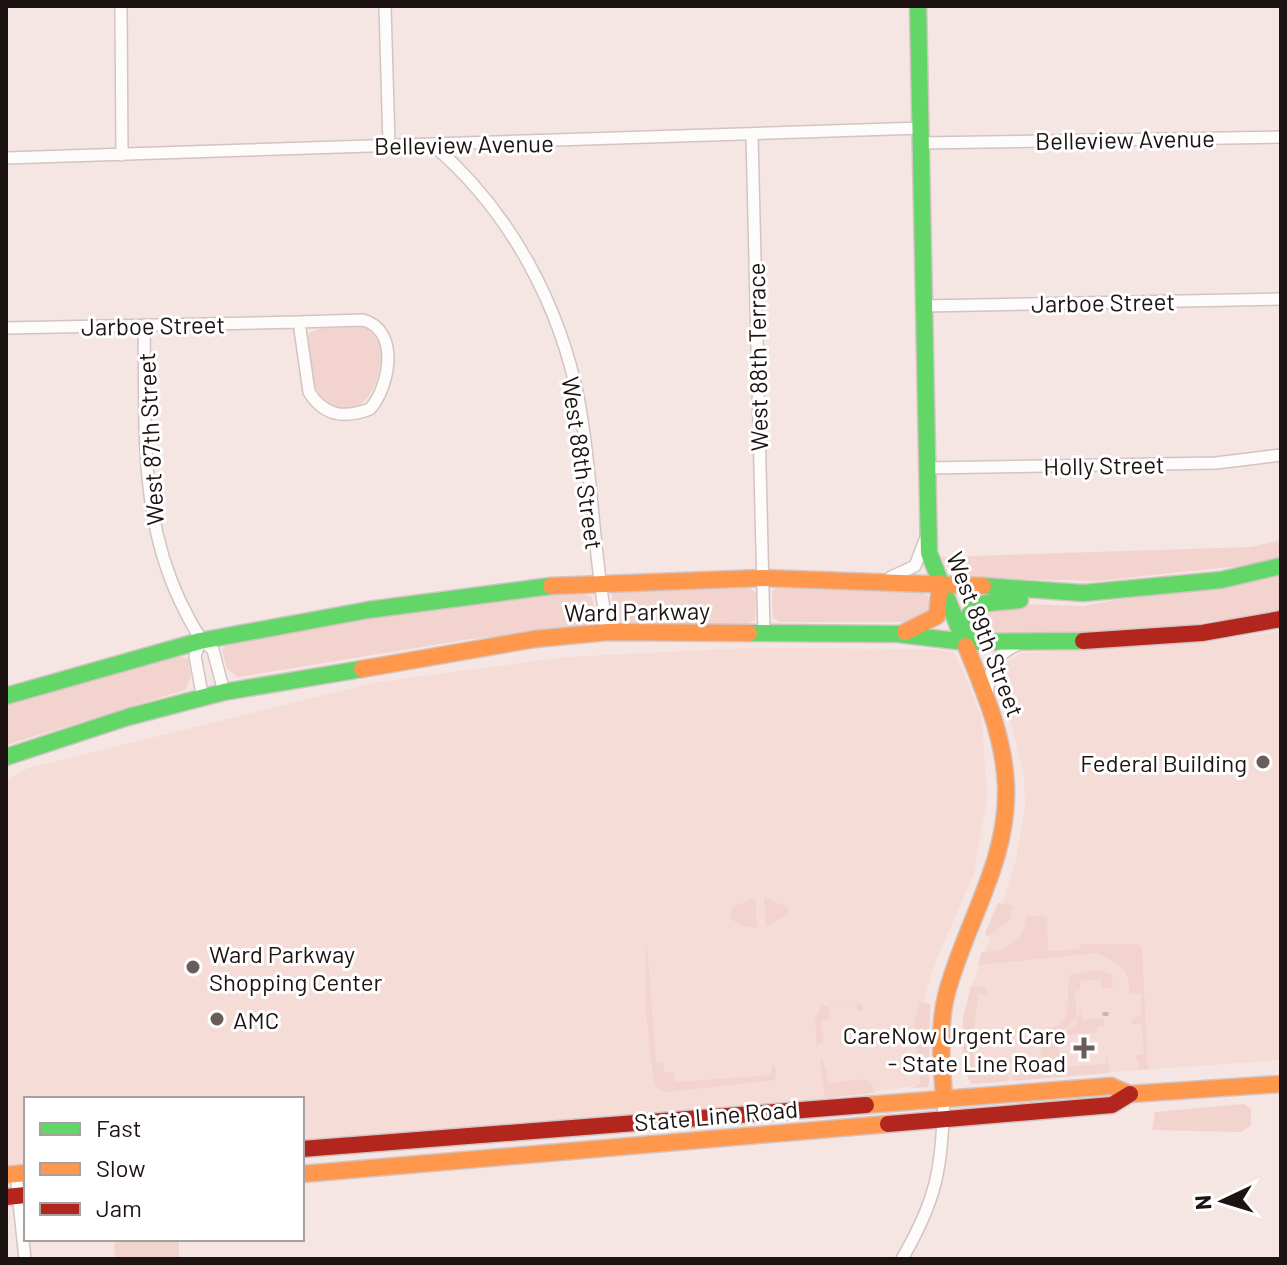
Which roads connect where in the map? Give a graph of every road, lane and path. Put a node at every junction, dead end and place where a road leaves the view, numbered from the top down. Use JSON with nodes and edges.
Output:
{"nodes":[{"id":1,"x":121,"y":6,"type":"edge"},
{"id":2,"x":385,"y":6,"type":"edge"},
{"id":3,"x":918,"y":6,"type":"edge"},
{"id":4,"x":752,"y":135,"type":"junction"},
{"id":5,"x":921,"y":136,"type":"junction"},
{"id":6,"x":1281,"y":137,"type":"edge"},
{"id":7,"x":389,"y":145,"type":"junction"},
{"id":8,"x":434,"y":146,"type":"junction"},
{"id":9,"x":122,"y":155,"type":"junction"},
{"id":10,"x":6,"y":158,"type":"edge"},
{"id":11,"x":1281,"y":299,"type":"edge"},
{"id":12,"x":924,"y":306,"type":"junction"},
{"id":13,"x":299,"y":322,"type":"junction"},
{"id":14,"x":144,"y":325,"type":"junction"},
{"id":15,"x":6,"y":328,"type":"edge"},
{"id":16,"x":1281,"y":455,"type":"edge"},
{"id":17,"x":927,"y":468,"type":"junction"},
{"id":18,"x":929,"y":528,"type":"junction"},
{"id":19,"x":1281,"y":566,"type":"edge"},
{"id":20,"x":762,"y":578,"type":"junction"},
{"id":21,"x":879,"y":581,"type":"junction"},
{"id":22,"x":598,"y":582,"type":"junction"},
{"id":23,"x":940,"y":583,"type":"junction"},
{"id":24,"x":1083,"y":593,"type":"junction"},
{"id":25,"x":1281,"y":619,"type":"edge"},
{"id":26,"x":608,"y":632,"type":"junction"},
{"id":27,"x":764,"y":633,"type":"junction"},
{"id":28,"x":898,"y":634,"type":"junction"},
{"id":29,"x":200,"y":641,"type":"junction"},
{"id":30,"x":1038,"y":641,"type":"junction"},
{"id":31,"x":965,"y":642,"type":"junction"},
{"id":32,"x":224,"y":692,"type":"junction"},
{"id":33,"x":6,"y":696,"type":"edge"},
{"id":34,"x":203,"y":699,"type":"junction"},
{"id":35,"x":987,"y":699,"type":"junction"},
{"id":36,"x":6,"y":757,"type":"edge"},
{"id":37,"x":1281,"y":1084,"type":"edge"},
{"id":38,"x":1130,"y":1094,"type":"junction"},
{"id":39,"x":944,"y":1099,"type":"junction"},
{"id":40,"x":943,"y":1120,"type":"junction"},
{"id":41,"x":304,"y":1149,"type":"edge"},
{"id":42,"x":16,"y":1174,"type":"edge"},
{"id":43,"x":304,"y":1174,"type":"edge"},
{"id":44,"x":17,"y":1196,"type":"edge"},
{"id":45,"x":25,"y":1259,"type":"edge"},
{"id":46,"x":902,"y":1259,"type":"edge"}],
"edges":[{"from":1,"to":9,"type":"street"},
{"from":2,"to":7,"type":"street"},
{"from":3,"to":5,"type":"main road","name":"West 89th Street"},
{"from":4,"to":5,"type":"street","name":"Belleview Avenue"},
{"from":4,"to":8,"type":"street","name":"Belleview Avenue"},
{"from":4,"to":20,"type":"street","name":"West 88th Terrace"},
{"from":5,"to":6,"type":"street","name":"Belleview Avenue"},
{"from":5,"to":12,"type":"main road","name":"West 89th Street"},
{"from":7,"to":8,"type":"street","name":"Belleview Avenue"},
{"from":7,"to":9,"type":"street","name":"Belleview Avenue"},
{"from":8,"to":22,"type":"street","name":"West 88th Street"},
{"from":9,"to":10,"type":"street","name":"Belleview Avenue"},
{"from":11,"to":12,"type":"street","name":"Jarboe Street"},
{"from":12,"to":17,"type":"main road","name":"West 89th Street"},
{"from":13,"to":13,"type":"street","name":"Jarboe Street"},
{"from":13,"to":14,"type":"street","name":"Jarboe Street"},
{"from":14,"to":15,"type":"street","name":"Jarboe Street"},
{"from":14,"to":29,"type":"street","name":"West 87th Street"},
{"from":16,"to":17,"type":"street","name":"Holly Street"},
{"from":17,"to":18,"type":"main road","name":"West 89th Street"},
{"from":18,"to":21,"type":"street"},
{"from":18,"to":23,"type":"main road","name":"West 89th Street"},
{"from":19,"to":24,"type":"main road","name":"Ward Parkway"},
{"from":20,"to":21,"type":"main road","name":"Ward Parkway"},
{"from":20,"to":22,"type":"main road","name":"Ward Parkway"},
{"from":20,"to":27,"type":"street","name":"West 88th Terrace"},
{"from":21,"to":23,"type":"main road","name":"Ward Parkway"},
{"from":22,"to":26,"type":"street","name":"West 88th Street"},
{"from":22,"to":29,"type":"main road","name":"Ward Parkway"},
{"from":23,"to":24,"type":"main road","name":"Ward Parkway"},
{"from":23,"to":28,"type":"main road"},
{"from":23,"to":31,"type":"main road","name":"West 89th Street"},
{"from":24,"to":31,"type":"main road"},
{"from":25,"to":30,"type":"main road","name":"Ward Parkway"},
{"from":26,"to":27,"type":"main road","name":"Ward Parkway"},
{"from":26,"to":32,"type":"main road","name":"Ward Parkway"},
{"from":27,"to":28,"type":"main road","name":"Ward Parkway"},
{"from":28,"to":31,"type":"main road","name":"Ward Parkway"},
{"from":29,"to":32,"type":"street","name":"West 87th Street"},
{"from":29,"to":33,"type":"main road","name":"Ward Parkway"},
{"from":29,"to":34,"type":"street","name":"West 87th Street"},
{"from":30,"to":31,"type":"main road","name":"Ward Parkway"},
{"from":30,"to":35,"type":"street"},
{"from":31,"to":35,"type":"main road","name":"West 89th Street"},
{"from":32,"to":34,"type":"main road","name":"Ward Parkway"},
{"from":34,"to":36,"type":"main road","name":"Ward Parkway"},
{"from":35,"to":39,"type":"main road","name":"West 89th Street"},
{"from":37,"to":38,"type":"main road","name":"State Line Road"},
{"from":38,"to":39,"type":"main road","name":"State Line Road"},
{"from":38,"to":40,"type":"main road","name":"State Line Road"},
{"from":39,"to":40,"type":"street","name":"West 89th Street"},
{"from":39,"to":41,"type":"main road","name":"State Line Road"},
{"from":40,"to":43,"type":"main road","name":"State Line Road"},
{"from":40,"to":46,"type":"street","name":"West 89th Street"},
{"from":42,"to":44,"type":"street"},
{"from":44,"to":45,"type":"street"}]}
